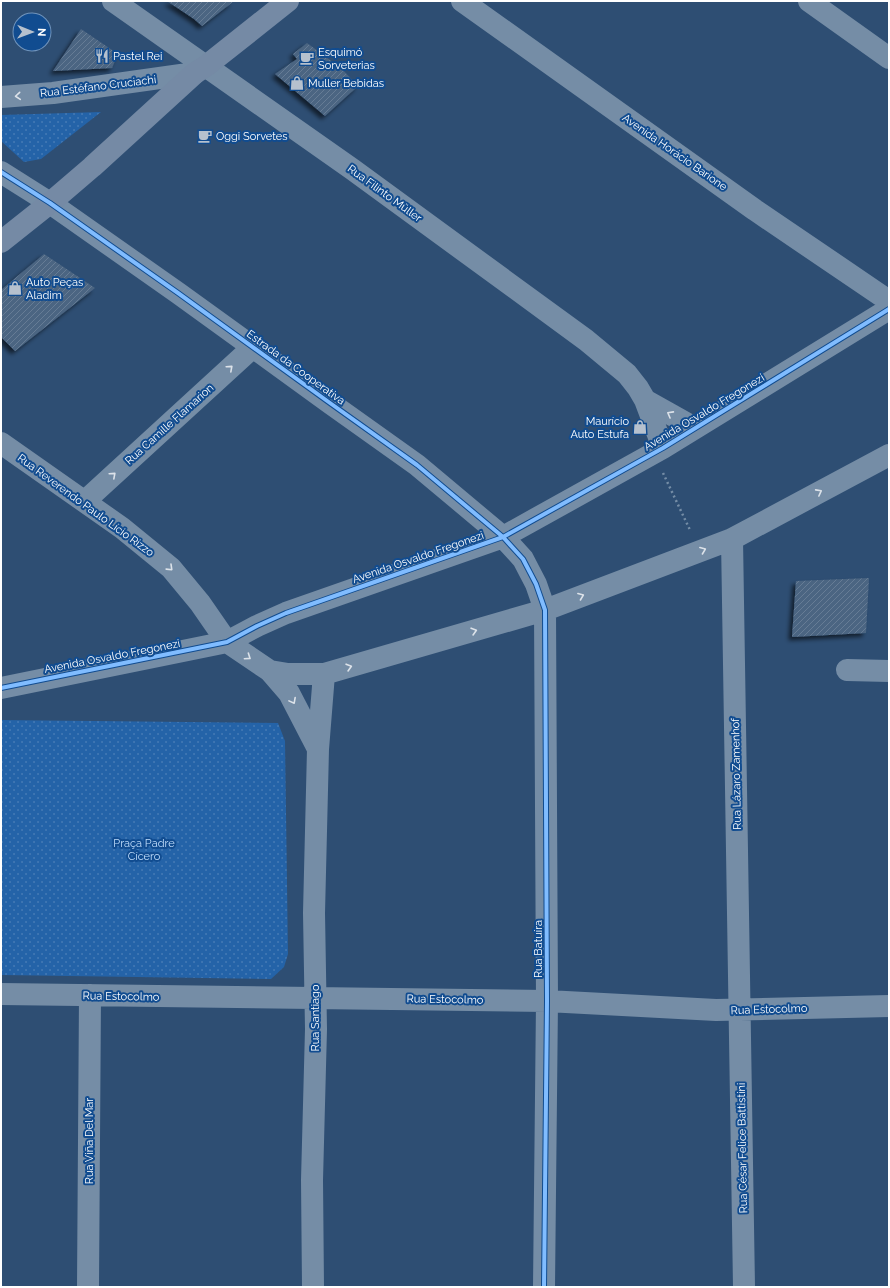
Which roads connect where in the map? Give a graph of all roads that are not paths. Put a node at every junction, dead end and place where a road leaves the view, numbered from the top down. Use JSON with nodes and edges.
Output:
{"nodes":[{"id":1,"x":112,"y":1,"type":"edge"},
{"id":2,"x":288,"y":1,"type":"edge"},
{"id":3,"x":462,"y":1,"type":"edge"},
{"id":4,"x":809,"y":1,"type":"edge"},
{"id":5,"x":889,"y":58,"type":"edge"},
{"id":6,"x":200,"y":70,"type":"junction"},
{"id":7,"x":1,"y":97,"type":"edge"},
{"id":8,"x":1,"y":172,"type":"edge"},
{"id":9,"x":50,"y":203,"type":"junction"},
{"id":10,"x":1,"y":242,"type":"edge"},
{"id":11,"x":889,"y":301,"type":"edge"},
{"id":12,"x":889,"y":309,"type":"edge"},
{"id":13,"x":253,"y":347,"type":"junction"},
{"id":14,"x":645,"y":400,"type":"junction"},
{"id":15,"x":695,"y":428,"type":"junction"},
{"id":16,"x":1,"y":443,"type":"edge"},
{"id":17,"x":663,"y":448,"type":"junction"},
{"id":18,"x":889,"y":455,"type":"edge"},
{"id":19,"x":84,"y":501,"type":"junction"},
{"id":20,"x":503,"y":537,"type":"junction"},
{"id":21,"x":732,"y":539,"type":"junction"},
{"id":22,"x":545,"y":610,"type":"junction"},
{"id":23,"x":227,"y":642,"type":"junction"},
{"id":24,"x":847,"y":670,"type":"dead end"},
{"id":25,"x":270,"y":671,"type":"junction"},
{"id":26,"x":889,"y":671,"type":"edge"},
{"id":27,"x":324,"y":674,"type":"junction"},
{"id":28,"x":1,"y":688,"type":"edge"},
{"id":29,"x":318,"y":749,"type":"junction"},
{"id":30,"x":1,"y":994,"type":"edge"},
{"id":31,"x":90,"y":995,"type":"junction"},
{"id":32,"x":315,"y":998,"type":"junction"},
{"id":33,"x":547,"y":1001,"type":"junction"},
{"id":34,"x":889,"y":1006,"type":"edge"},
{"id":35,"x":740,"y":1009,"type":"junction"},
{"id":36,"x":88,"y":1287,"type":"edge"},
{"id":37,"x":313,"y":1287,"type":"edge"},
{"id":38,"x":544,"y":1287,"type":"edge"},
{"id":39,"x":744,"y":1287,"type":"edge"}],
"edges":[{"from":1,"to":6,"type":"street","name":"Rua Filinto Müller"},
{"from":2,"to":6,"type":"main road"},
{"from":3,"to":11,"type":"street","name":"Avenida Horácio Barione"},
{"from":4,"to":5,"type":"street"},
{"from":6,"to":7,"type":"street","name":"Rua Estéfano Cruciachi","one_way":true},
{"from":6,"to":9,"type":"main road"},
{"from":6,"to":14,"type":"street","name":"Rua Filinto Müller"},
{"from":8,"to":9,"type":"street","name":"Estrada da Cooperativa"},
{"from":9,"to":10,"type":"main road"},
{"from":9,"to":13,"type":"street","name":"Estrada da Cooperativa"},
{"from":12,"to":15,"type":"street","name":"Avenida Osvaldo Fregonezi"},
{"from":19,"to":13,"type":"street","name":"Rua Camille Flamarion","one_way":true},
{"from":13,"to":20,"type":"street","name":"Estrada da Cooperativa"},
{"from":15,"to":14,"type":"street","name":"Rua Filinto Müller","one_way":true},
{"from":14,"to":17,"type":"street","name":"Rua Filinto Müller"},
{"from":15,"to":17,"type":"street","name":"Avenida Osvaldo Fregonezi"},
{"from":16,"to":19,"type":"street","name":"Rua Reverendo Paulo Lício Rizzo"},
{"from":17,"to":20,"type":"street","name":"Avenida Osvaldo Fregonezi"},
{"from":21,"to":18,"type":"street","one_way":true},
{"from":19,"to":23,"type":"street","name":"Rua Reverendo Paulo Lício Rizzo","one_way":true},
{"from":20,"to":22,"type":"street","name":"Estrada da Cooperativa"},
{"from":20,"to":23,"type":"street","name":"Avenida Osvaldo Fregonezi"},
{"from":22,"to":21,"type":"street","one_way":true},
{"from":21,"to":35,"type":"street","name":"Rua Lázaro Zamenhof"},
{"from":27,"to":22,"type":"street","one_way":true},
{"from":22,"to":33,"type":"street","name":"Rua Batuíra"},
{"from":23,"to":25,"type":"street","name":"Rua Reverendo Paulo Lício Rizzo","one_way":true},
{"from":23,"to":28,"type":"street","name":"Avenida Osvaldo Fregonezi"},
{"from":24,"to":26,"type":"street"},
{"from":25,"to":27,"type":"street"},
{"from":25,"to":29,"type":"street","name":"Rua Santiago","one_way":true},
{"from":27,"to":29,"type":"street","name":"Rua Santiago"},
{"from":29,"to":32,"type":"street","name":"Rua Santiago"},
{"from":30,"to":31,"type":"street","name":"Rua Estocolmo"},
{"from":31,"to":32,"type":"street","name":"Rua Estocolmo"},
{"from":31,"to":36,"type":"street","name":"Rua Viña Del Mar"},
{"from":32,"to":33,"type":"street","name":"Rua Estocolmo"},
{"from":32,"to":37,"type":"street","name":"Rua Santiago"},
{"from":33,"to":35,"type":"street","name":"Rua Estocolmo"},
{"from":33,"to":38,"type":"street","name":"Rua Batuíra"},
{"from":34,"to":35,"type":"street","name":"Rua Estocolmo"},
{"from":35,"to":39,"type":"street","name":"Rua César Felice Battistini"}]}
